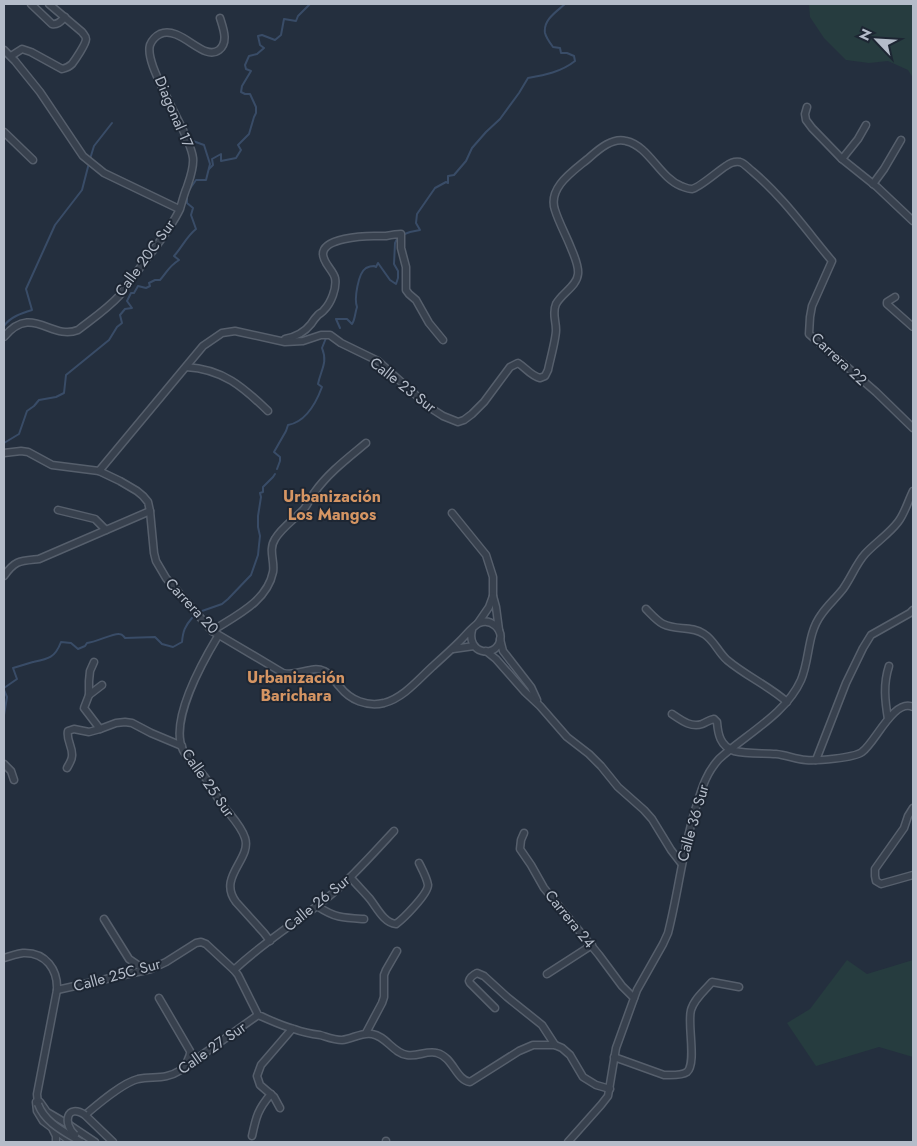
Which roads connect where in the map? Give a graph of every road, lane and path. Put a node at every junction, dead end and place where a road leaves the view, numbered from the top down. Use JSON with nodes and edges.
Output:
{"nodes":[{"id":1,"x":31,"y":4,"type":"edge"},
{"id":2,"x":49,"y":4,"type":"edge"},
{"id":3,"x":65,"y":17,"type":"junction"},
{"id":4,"x":220,"y":18,"type":"dead end"},
{"id":5,"x":4,"y":50,"type":"edge"},
{"id":6,"x":11,"y":56,"type":"junction"},
{"id":7,"x":807,"y":106,"type":"dead end"},
{"id":8,"x":866,"y":125,"type":"dead end"},
{"id":9,"x":4,"y":132,"type":"edge"},
{"id":10,"x":901,"y":140,"type":"dead end"},
{"id":11,"x":842,"y":159,"type":"junction"},
{"id":12,"x":33,"y":160,"type":"dead end"},
{"id":13,"x":873,"y":184,"type":"junction"},
{"id":14,"x":179,"y":209,"type":"junction"},
{"id":15,"x":913,"y":221,"type":"edge"},
{"id":16,"x":894,"y":297,"type":"dead end"},
{"id":17,"x":554,"y":313,"type":"joint"},
{"id":18,"x":913,"y":326,"type":"edge"},
{"id":19,"x":4,"y":337,"type":"edge"},
{"id":20,"x":443,"y":340,"type":"dead end"},
{"id":21,"x":279,"y":341,"type":"junction"},
{"id":22,"x":186,"y":367,"type":"junction"},
{"id":23,"x":268,"y":411,"type":"dead end"},
{"id":24,"x":913,"y":428,"type":"edge"},
{"id":25,"x":366,"y":443,"type":"dead end"},
{"id":26,"x":4,"y":453,"type":"edge"},
{"id":27,"x":99,"y":471,"type":"junction"},
{"id":28,"x":913,"y":491,"type":"edge"},
{"id":29,"x":58,"y":510,"type":"dead end"},
{"id":30,"x":150,"y":512,"type":"junction"},
{"id":31,"x":452,"y":513,"type":"dead end"},
{"id":32,"x":106,"y":530,"type":"junction"},
{"id":33,"x":4,"y":576,"type":"edge"},
{"id":34,"x":493,"y":596,"type":"junction"},
{"id":35,"x":646,"y":609,"type":"dead end"},
{"id":36,"x":913,"y":610,"type":"edge"},
{"id":37,"x":478,"y":624,"type":"junction"},
{"id":38,"x":472,"y":630,"type":"junction"},
{"id":39,"x":212,"y":631,"type":"junction"},
{"id":40,"x":500,"y":631,"type":"junction"},
{"id":41,"x":218,"y":636,"type":"junction"},
{"id":42,"x":500,"y":639,"type":"junction"},
{"id":43,"x":474,"y":646,"type":"junction"},
{"id":44,"x":452,"y":649,"type":"junction"},
{"id":45,"x":486,"y":651,"type":"junction"},
{"id":46,"x":94,"y":662,"type":"dead end"},
{"id":47,"x":889,"y":666,"type":"dead end"},
{"id":48,"x":102,"y":684,"type":"dead end"},
{"id":49,"x":89,"y":695,"type":"junction"},
{"id":50,"x":787,"y":702,"type":"junction"},
{"id":51,"x":540,"y":706,"type":"junction"},
{"id":52,"x":913,"y":707,"type":"edge"},
{"id":53,"x":672,"y":714,"type":"dead end"},
{"id":54,"x":888,"y":719,"type":"junction"},
{"id":55,"x":100,"y":729,"type":"junction"},
{"id":56,"x":182,"y":746,"type":"junction"},
{"id":57,"x":729,"y":750,"type":"junction"},
{"id":58,"x":816,"y":760,"type":"junction"},
{"id":59,"x":4,"y":764,"type":"edge"},
{"id":60,"x":67,"y":768,"type":"dead end"},
{"id":61,"x":14,"y":780,"type":"dead end"},
{"id":62,"x":913,"y":808,"type":"edge"},
{"id":63,"x":394,"y":831,"type":"dead end"},
{"id":64,"x":524,"y":833,"type":"dead end"},
{"id":65,"x":419,"y":863,"type":"dead end"},
{"id":66,"x":681,"y":864,"type":"junction"},
{"id":67,"x":913,"y":875,"type":"edge"},
{"id":68,"x":351,"y":878,"type":"junction"},
{"id":69,"x":317,"y":906,"type":"junction"},
{"id":70,"x":104,"y":919,"type":"dead end"},
{"id":71,"x":364,"y":919,"type":"dead end"},
{"id":72,"x":270,"y":941,"type":"junction"},
{"id":73,"x":592,"y":945,"type":"junction"},
{"id":74,"x":397,"y":951,"type":"dead end"},
{"id":75,"x":4,"y":958,"type":"edge"},
{"id":76,"x":145,"y":970,"type":"junction"},
{"id":77,"x":234,"y":970,"type":"junction"},
{"id":78,"x":547,"y":974,"type":"dead end"},
{"id":79,"x":739,"y":987,"type":"dead end"},
{"id":80,"x":57,"y":990,"type":"junction"},
{"id":81,"x":160,"y":998,"type":"dead end"},
{"id":82,"x":634,"y":998,"type":"junction"},
{"id":83,"x":495,"y":1008,"type":"dead end"},
{"id":84,"x":258,"y":1015,"type":"junction"},
{"id":85,"x":292,"y":1029,"type":"junction"},
{"id":86,"x":366,"y":1034,"type":"junction"},
{"id":87,"x":555,"y":1045,"type":"junction"},
{"id":88,"x":614,"y":1057,"type":"junction"},
{"id":89,"x":186,"y":1066,"type":"junction"},
{"id":90,"x":610,"y":1089,"type":"junction"},
{"id":91,"x":271,"y":1094,"type":"junction"},
{"id":92,"x":37,"y":1099,"type":"junction"},
{"id":93,"x":280,"y":1108,"type":"dead end"},
{"id":94,"x":86,"y":1115,"type":"junction"},
{"id":95,"x":71,"y":1126,"type":"junction"},
{"id":96,"x":51,"y":1127,"type":"junction"},
{"id":97,"x":252,"y":1136,"type":"dead end"},
{"id":98,"x":89,"y":1138,"type":"junction"},
{"id":99,"x":56,"y":1142,"type":"edge"},
{"id":100,"x":68,"y":1142,"type":"edge"},
{"id":101,"x":82,"y":1142,"type":"edge"},
{"id":102,"x":95,"y":1142,"type":"edge"},
{"id":103,"x":113,"y":1142,"type":"edge"},
{"id":104,"x":568,"y":1142,"type":"edge"}],
"edges":[{"from":1,"to":3,"type":"street"},
{"from":2,"to":3,"type":"street"},
{"from":3,"to":6,"type":"street"},
{"from":4,"to":14,"type":"street","name":"Diagonal 17"},
{"from":5,"to":6,"type":"street"},
{"from":6,"to":14,"type":"street"},
{"from":7,"to":11,"type":"street"},
{"from":8,"to":11,"type":"street"},
{"from":9,"to":12,"type":"street"},
{"from":10,"to":13,"type":"street"},
{"from":11,"to":13,"type":"street"},
{"from":13,"to":15,"type":"street"},
{"from":14,"to":19,"type":"street","name":"Calle 20C Sur"},
{"from":16,"to":18,"type":"street"},
{"from":17,"to":21,"type":"street","name":"Calle 23 Sur"},
{"from":17,"to":24,"type":"street","name":"Carrera 22"},
{"from":20,"to":21,"type":"street"},
{"from":21,"to":22,"type":"street","name":"Calle 23 Sur"},
{"from":22,"to":23,"type":"street"},
{"from":22,"to":27,"type":"street","name":"Calle 23 Sur"},
{"from":25,"to":39,"type":"street"},
{"from":26,"to":27,"type":"street","name":"Carrera 20"},
{"from":27,"to":30,"type":"street","name":"Carrera 20"},
{"from":28,"to":50,"type":"street","name":"Calle 36 Sur"},
{"from":29,"to":32,"type":"street"},
{"from":30,"to":32,"type":"street"},
{"from":30,"to":39,"type":"street","name":"Carrera 20"},
{"from":31,"to":34,"type":"street"},
{"from":32,"to":33,"type":"street"},
{"from":34,"to":37,"type":"street"},
{"from":34,"to":40,"type":"street"},
{"from":35,"to":50,"type":"street"},
{"from":36,"to":58,"type":"street"},
{"from":37,"to":38,"type":"street"},
{"from":37,"to":40,"type":"street"},
{"from":38,"to":43,"type":"street"},
{"from":38,"to":44,"type":"street","name":"Carrera 20"},
{"from":39,"to":41,"type":"street","name":"Carrera 20"},
{"from":40,"to":42,"type":"street"},
{"from":41,"to":44,"type":"street","name":"Carrera 20"},
{"from":41,"to":56,"type":"street","name":"Calle 25 Sur"},
{"from":42,"to":45,"type":"street"},
{"from":42,"to":51,"type":"street"},
{"from":43,"to":44,"type":"street"},
{"from":43,"to":45,"type":"street"},
{"from":45,"to":51,"type":"street"},
{"from":46,"to":49,"type":"street"},
{"from":47,"to":54,"type":"street"},
{"from":48,"to":49,"type":"street"},
{"from":49,"to":55,"type":"street"},
{"from":50,"to":57,"type":"street","name":"Calle 36 Sur"},
{"from":51,"to":66,"type":"street"},
{"from":52,"to":54,"type":"street"},
{"from":53,"to":57,"type":"street"},
{"from":54,"to":58,"type":"street"},
{"from":55,"to":56,"type":"street"},
{"from":55,"to":60,"type":"street"},
{"from":56,"to":72,"type":"street","name":"Calle 25 Sur"},
{"from":57,"to":58,"type":"street"},
{"from":57,"to":66,"type":"street","name":"Calle 36 Sur"},
{"from":59,"to":61,"type":"street"},
{"from":62,"to":67,"type":"street"},
{"from":63,"to":68,"type":"street","name":"Calle 26 Sur"},
{"from":64,"to":73,"type":"street","name":"Carrera 24"},
{"from":65,"to":68,"type":"street"},
{"from":66,"to":82,"type":"street","name":"Calle 36 Sur"},
{"from":68,"to":69,"type":"street","name":"Calle 26 Sur"},
{"from":69,"to":71,"type":"street"},
{"from":69,"to":72,"type":"street","name":"Calle 26 Sur"},
{"from":70,"to":76,"type":"street"},
{"from":72,"to":77,"type":"street","name":"Calle 26 Sur"},
{"from":73,"to":78,"type":"street"},
{"from":73,"to":82,"type":"street","name":"Carrera 24"},
{"from":74,"to":86,"type":"street"},
{"from":75,"to":80,"type":"street"},
{"from":76,"to":77,"type":"street","name":"Calle 25C Sur"},
{"from":76,"to":80,"type":"street","name":"Calle 25C Sur"},
{"from":77,"to":84,"type":"street"},
{"from":79,"to":88,"type":"street"},
{"from":80,"to":92,"type":"street"},
{"from":81,"to":89,"type":"street"},
{"from":82,"to":88,"type":"street","name":"Calle 36 Sur"},
{"from":83,"to":87,"type":"street"},
{"from":84,"to":85,"type":"street"},
{"from":84,"to":89,"type":"street","name":"Calle 27 Sur"},
{"from":85,"to":86,"type":"street"},
{"from":85,"to":91,"type":"street"},
{"from":86,"to":87,"type":"street"},
{"from":87,"to":90,"type":"street"},
{"from":88,"to":90,"type":"street","name":"Calle 36 Sur"},
{"from":89,"to":94,"type":"street","name":"Calle 27 Sur"},
{"from":90,"to":104,"type":"street","name":"Calle 36 Sur"},
{"from":91,"to":93,"type":"street"},
{"from":91,"to":97,"type":"street"},
{"from":92,"to":95,"type":"street"},
{"from":92,"to":96,"type":"street"},
{"from":92,"to":101,"type":"street","bridge":true},
{"from":94,"to":101,"type":"street","bridge":true},
{"from":94,"to":103,"type":"street"},
{"from":95,"to":98,"type":"street"},
{"from":95,"to":100,"type":"street"},
{"from":96,"to":99,"type":"street"},
{"from":96,"to":100,"type":"street"},
{"from":98,"to":100,"type":"street"},
{"from":98,"to":102,"type":"street"}]}
